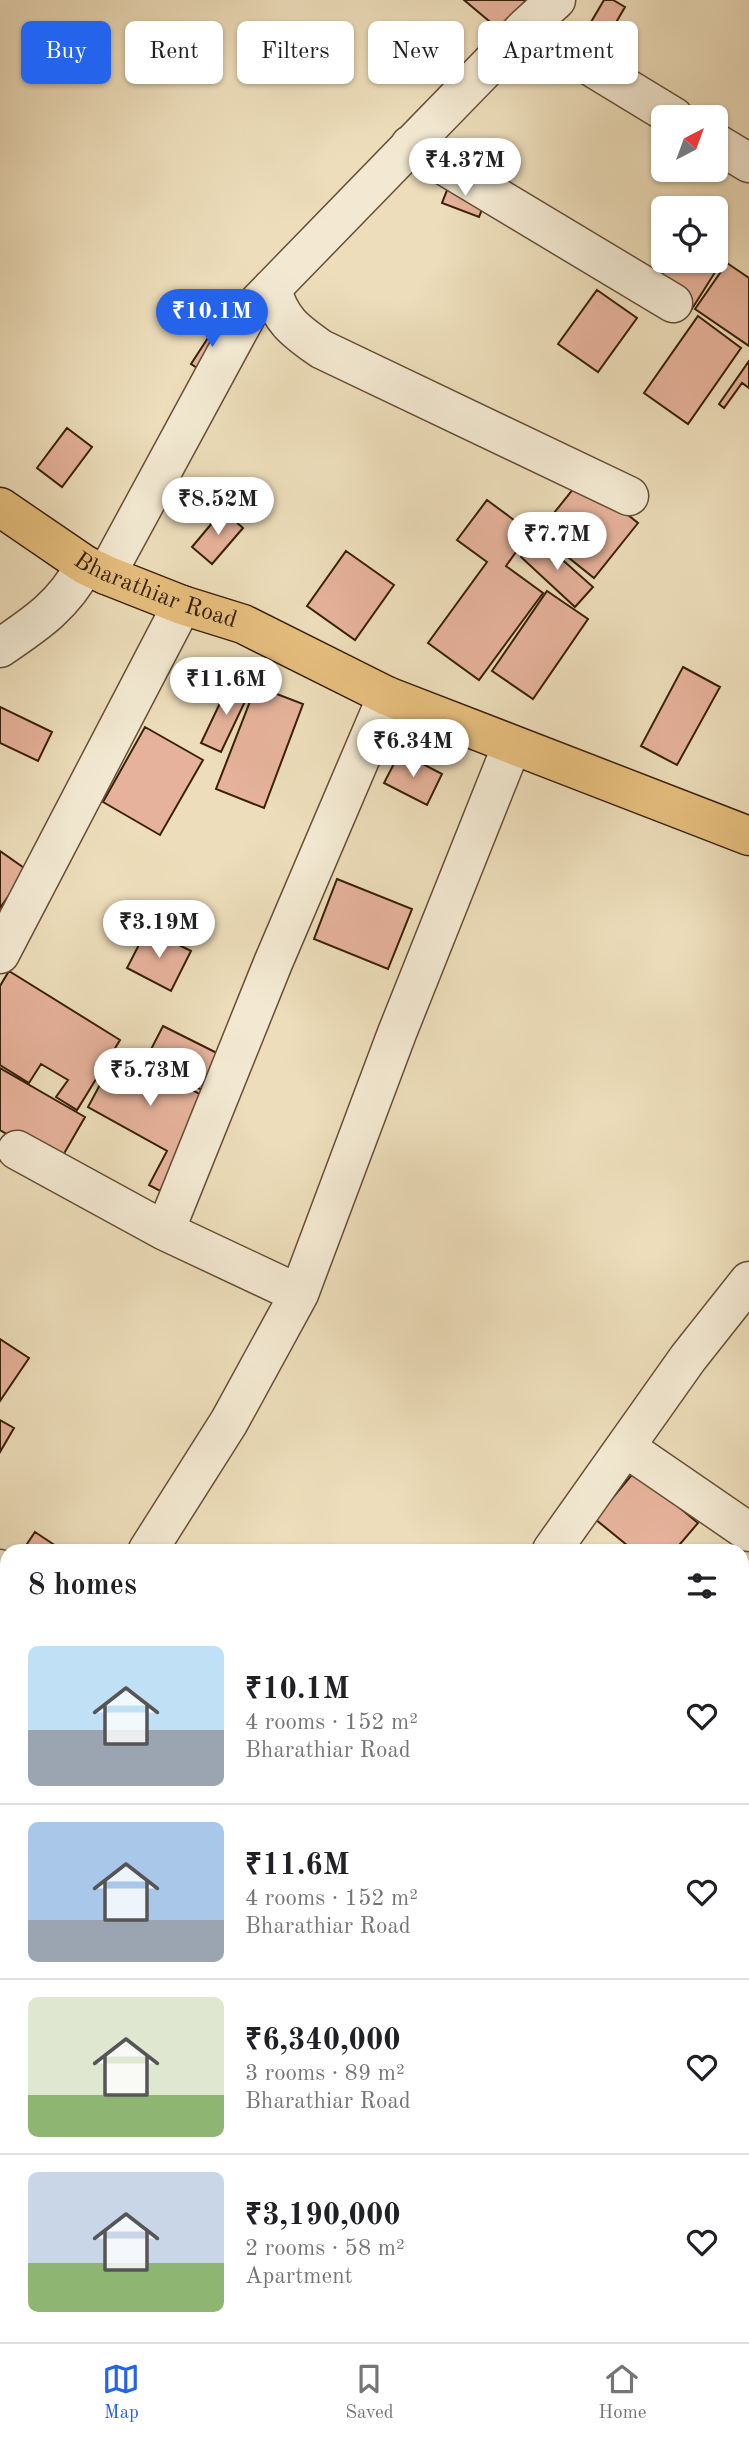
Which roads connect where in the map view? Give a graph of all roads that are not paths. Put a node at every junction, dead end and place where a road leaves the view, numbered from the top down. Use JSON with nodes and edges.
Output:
{"nodes":[{"id":1,"x":556,"y":0,"type":"edge"},
{"id":2,"x":533,"y":21,"type":"edge"},
{"id":3,"x":478,"y":76,"type":"edge"},
{"id":4,"x":620,"y":84,"type":"edge"},
{"id":5,"x":654,"y":105,"type":"edge"},
{"id":6,"x":410,"y":145,"type":"junction"},
{"id":7,"x":728,"y":150,"type":"edge"},
{"id":8,"x":749,"y":163,"type":"edge"},
{"id":9,"x":272,"y":288,"type":"junction"},
{"id":10,"x":673,"y":303,"type":"dead end"},
{"id":11,"x":629,"y":496,"type":"dead end"},
{"id":12,"x":0,"y":507,"type":"edge"},
{"id":13,"x":95,"y":570,"type":"junction"},
{"id":14,"x":182,"y":605,"type":"junction"},
{"id":15,"x":0,"y":648,"type":"edge"},
{"id":16,"x":387,"y":696,"type":"junction"},
{"id":17,"x":512,"y":745,"type":"junction"},
{"id":18,"x":749,"y":836,"type":"edge"},
{"id":19,"x":0,"y":954,"type":"edge"},
{"id":20,"x":17,"y":1150,"type":"dead end"},
{"id":21,"x":165,"y":1231,"type":"junction"},
{"id":22,"x":749,"y":1281,"type":"edge"},
{"id":23,"x":299,"y":1294,"type":"junction"},
{"id":24,"x":625,"y":1447,"type":"junction"},
{"id":25,"x":749,"y":1532,"type":"edge"},
{"id":26,"x":152,"y":1544,"type":"edge"},
{"id":27,"x":556,"y":1544,"type":"edge"}],
"edges":[{"from":1,"to":2,"type":"street"},
{"from":3,"to":6,"type":"street"},
{"from":4,"to":5,"type":"street"},
{"from":6,"to":9,"type":"street"},
{"from":6,"to":10,"type":"street"},
{"from":7,"to":8,"type":"street"},
{"from":9,"to":11,"type":"street"},
{"from":9,"to":13,"type":"street"},
{"from":12,"to":13,"type":"main road","name":"Bharathiar Road"},
{"from":13,"to":14,"type":"main road","name":"Bharathiar Road"},
{"from":13,"to":15,"type":"street"},
{"from":14,"to":16,"type":"main road","name":"Bharathiar Road"},
{"from":14,"to":19,"type":"street"},
{"from":16,"to":17,"type":"main road","name":"Bharathiar Road"},
{"from":16,"to":21,"type":"street"},
{"from":17,"to":18,"type":"main road","name":"Bharathiar Road"},
{"from":17,"to":23,"type":"street"},
{"from":20,"to":21,"type":"street"},
{"from":21,"to":23,"type":"street"},
{"from":22,"to":24,"type":"street"},
{"from":23,"to":26,"type":"street"},
{"from":24,"to":25,"type":"street"},
{"from":24,"to":27,"type":"street"}]}
